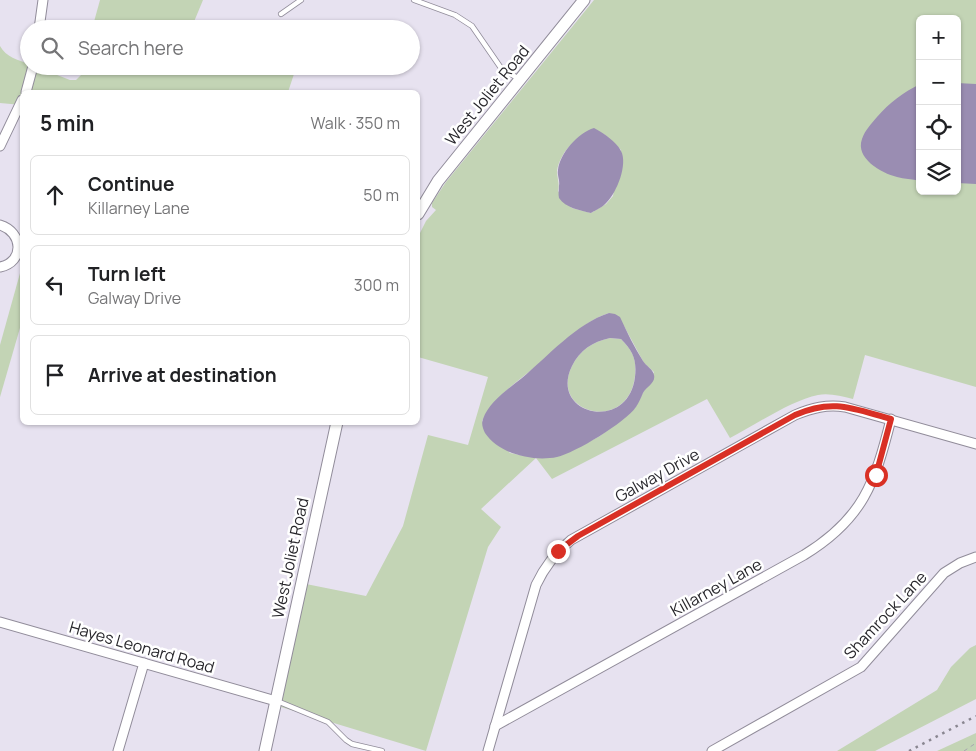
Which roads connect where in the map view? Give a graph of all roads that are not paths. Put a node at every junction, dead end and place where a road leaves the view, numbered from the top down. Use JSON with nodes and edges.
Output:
{"nodes":[{"id":1,"x":43,"y":0,"type":"edge"},
{"id":2,"x":301,"y":0,"type":"edge"},
{"id":3,"x":414,"y":0,"type":"edge"},
{"id":4,"x":584,"y":0,"type":"edge"},
{"id":5,"x":281,"y":14,"type":"dead end"},
{"id":6,"x":40,"y":20,"type":"edge"},
{"id":7,"x":31,"y":75,"type":"edge"},
{"id":8,"x":520,"y":79,"type":"junction"},
{"id":9,"x":27,"y":90,"type":"edge"},
{"id":10,"x":20,"y":104,"type":"edge"},
{"id":11,"x":0,"y":146,"type":"edge"},
{"id":12,"x":420,"y":211,"type":"edge"},
{"id":13,"x":0,"y":225,"type":"edge"},
{"id":14,"x":20,"y":253,"type":"edge"},
{"id":15,"x":0,"y":267,"type":"edge"},
{"id":16,"x":891,"y":419,"type":"junction"},
{"id":17,"x":336,"y":425,"type":"edge"},
{"id":18,"x":976,"y":444,"type":"edge"},
{"id":19,"x":976,"y":557,"type":"edge"},
{"id":20,"x":0,"y":622,"type":"edge"},
{"id":21,"x":144,"y":662,"type":"junction"},
{"id":22,"x":276,"y":700,"type":"junction"},
{"id":23,"x":495,"y":726,"type":"junction"},
{"id":24,"x":118,"y":751,"type":"edge"},
{"id":25,"x":265,"y":751,"type":"edge"},
{"id":26,"x":382,"y":751,"type":"edge"},
{"id":27,"x":488,"y":751,"type":"edge"},
{"id":28,"x":712,"y":751,"type":"edge"}],
"edges":[{"from":1,"to":6,"type":"street"},
{"from":2,"to":5,"type":"lane"},
{"from":3,"to":8,"type":"lane"},
{"from":4,"to":8,"type":"main road","name":"West Joliet Road"},
{"from":7,"to":9,"type":"street"},
{"from":8,"to":12,"type":"main road","name":"West Joliet Road"},
{"from":10,"to":11,"type":"street"},
{"from":13,"to":14,"type":"street"},
{"from":14,"to":15,"type":"street"},
{"from":16,"to":18,"type":"street","name":"Galway Drive"},
{"from":16,"to":23,"type":"street","name":"Killarney Lane"},
{"from":16,"to":23,"type":"street","name":"Galway Drive"},
{"from":17,"to":22,"type":"main road","name":"West Joliet Road"},
{"from":19,"to":28,"type":"street","name":"Shamrock Lane"},
{"from":20,"to":21,"type":"street","name":"Hayes Leonard Road"},
{"from":21,"to":22,"type":"street","name":"Hayes Leonard Road"},
{"from":21,"to":24,"type":"street"},
{"from":22,"to":25,"type":"main road","name":"West Joliet Road"},
{"from":22,"to":26,"type":"lane"},
{"from":23,"to":27,"type":"street","name":"Galway Drive"}]}
